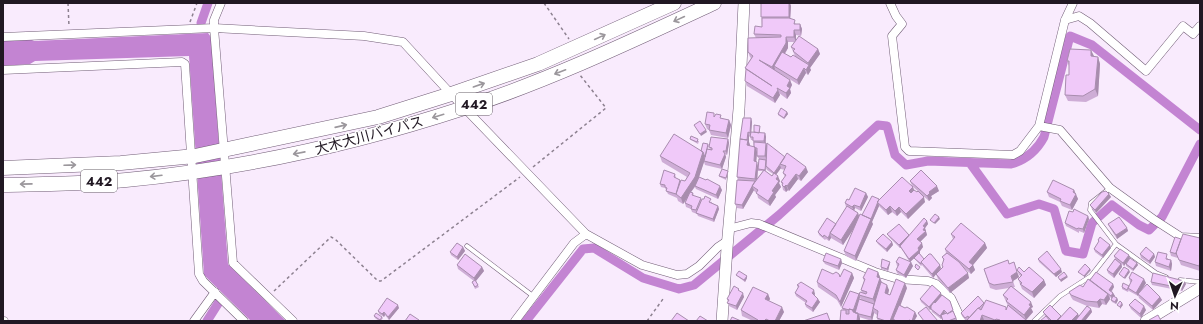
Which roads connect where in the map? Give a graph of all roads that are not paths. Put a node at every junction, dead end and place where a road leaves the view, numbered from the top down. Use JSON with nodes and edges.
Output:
{"nodes":[{"id":1,"x":221,"y":3,"type":"edge"},
{"id":2,"x":674,"y":3,"type":"edge"},
{"id":3,"x":714,"y":3,"type":"edge"},
{"id":4,"x":744,"y":3,"type":"edge"},
{"id":5,"x":890,"y":3,"type":"edge"},
{"id":6,"x":1073,"y":3,"type":"edge"},
{"id":7,"x":658,"y":6,"type":"edge"},
{"id":8,"x":1065,"y":20,"type":"junction"},
{"id":9,"x":1200,"y":26,"type":"edge"},
{"id":10,"x":214,"y":28,"type":"junction"},
{"id":11,"x":3,"y":37,"type":"edge"},
{"id":12,"x":3,"y":70,"type":"edge"},
{"id":13,"x":451,"y":94,"type":"junction"},
{"id":14,"x":465,"y":108,"type":"junction"},
{"id":15,"x":1044,"y":127,"type":"junction"},
{"id":16,"x":222,"y":151,"type":"junction"},
{"id":17,"x":193,"y":156,"type":"junction"},
{"id":18,"x":223,"y":167,"type":"junction"},
{"id":19,"x":3,"y":168,"type":"edge"},
{"id":20,"x":193,"y":172,"type":"junction"},
{"id":21,"x":3,"y":185,"type":"edge"},
{"id":22,"x":1110,"y":188,"type":"junction"},
{"id":23,"x":728,"y":229,"type":"junction"},
{"id":24,"x":586,"y":234,"type":"junction"},
{"id":25,"x":1200,"y":238,"type":"edge"},
{"id":26,"x":727,"y":244,"type":"junction"},
{"id":27,"x":1116,"y":244,"type":"junction"},
{"id":28,"x":467,"y":246,"type":"dead end"},
{"id":29,"x":1200,"y":282,"type":"edge"},
{"id":30,"x":1200,"y":288,"type":"edge"},
{"id":31,"x":215,"y":292,"type":"junction"},
{"id":32,"x":532,"y":296,"type":"junction"},
{"id":33,"x":194,"y":321,"type":"edge"},
{"id":34,"x":244,"y":321,"type":"edge"},
{"id":35,"x":293,"y":321,"type":"edge"},
{"id":36,"x":515,"y":321,"type":"edge"},
{"id":37,"x":722,"y":321,"type":"edge"},
{"id":38,"x":962,"y":321,"type":"edge"},
{"id":39,"x":1034,"y":321,"type":"edge"},
{"id":40,"x":1146,"y":321,"type":"edge"}],
"edges":[{"from":1,"to":10,"type":"street"},
{"from":2,"to":7,"type":"highway","name":"大木大川バイパス","number":"442"},
{"from":3,"to":14,"type":"highway","name":"大木大川バイパス","number":"442","one_way":true},
{"from":4,"to":23,"type":"street"},
{"from":5,"to":15,"type":"street"},
{"from":6,"to":8,"type":"street"},
{"from":13,"to":7,"type":"highway","name":"大木大川バイパス","number":"442","one_way":true},
{"from":8,"to":9,"type":"street"},
{"from":8,"to":15,"type":"street"},
{"from":10,"to":11,"type":"street"},
{"from":10,"to":13,"type":"street"},
{"from":10,"to":16,"type":"street"},
{"from":12,"to":17,"type":"street"},
{"from":13,"to":14,"type":"street"},
{"from":16,"to":13,"type":"highway","name":"大木大川バイパス","number":"442","one_way":true},
{"from":14,"to":18,"type":"highway","name":"大木大川バイパス","number":"442","one_way":true},
{"from":14,"to":24,"type":"street"},
{"from":15,"to":22,"type":"street"},
{"from":16,"to":17,"type":"highway","name":"大木大川バイパス","number":"442"},
{"from":16,"to":18,"type":"street"},
{"from":19,"to":17,"type":"highway","name":"大木大川バイパス","number":"442","one_way":true},
{"from":17,"to":20,"type":"street"},
{"from":18,"to":20,"type":"highway","name":"大木大川バイパス","number":"442"},
{"from":18,"to":35,"type":"street"},
{"from":20,"to":21,"type":"highway","name":"大木大川バイパス","number":"442","one_way":true},
{"from":20,"to":31,"type":"street"},
{"from":22,"to":25,"type":"street"},
{"from":22,"to":27,"type":"lane"},
{"from":23,"to":26,"type":"street"},
{"from":23,"to":38,"type":"street"},
{"from":24,"to":26,"type":"street"},
{"from":24,"to":32,"type":"street"},
{"from":26,"to":37,"type":"street"},
{"from":27,"to":29,"type":"lane"},
{"from":27,"to":39,"type":"lane"},
{"from":28,"to":32,"type":"lane"},
{"from":30,"to":40,"type":"street"},
{"from":31,"to":33,"type":"street"},
{"from":31,"to":34,"type":"street"},
{"from":32,"to":36,"type":"street"}]}
